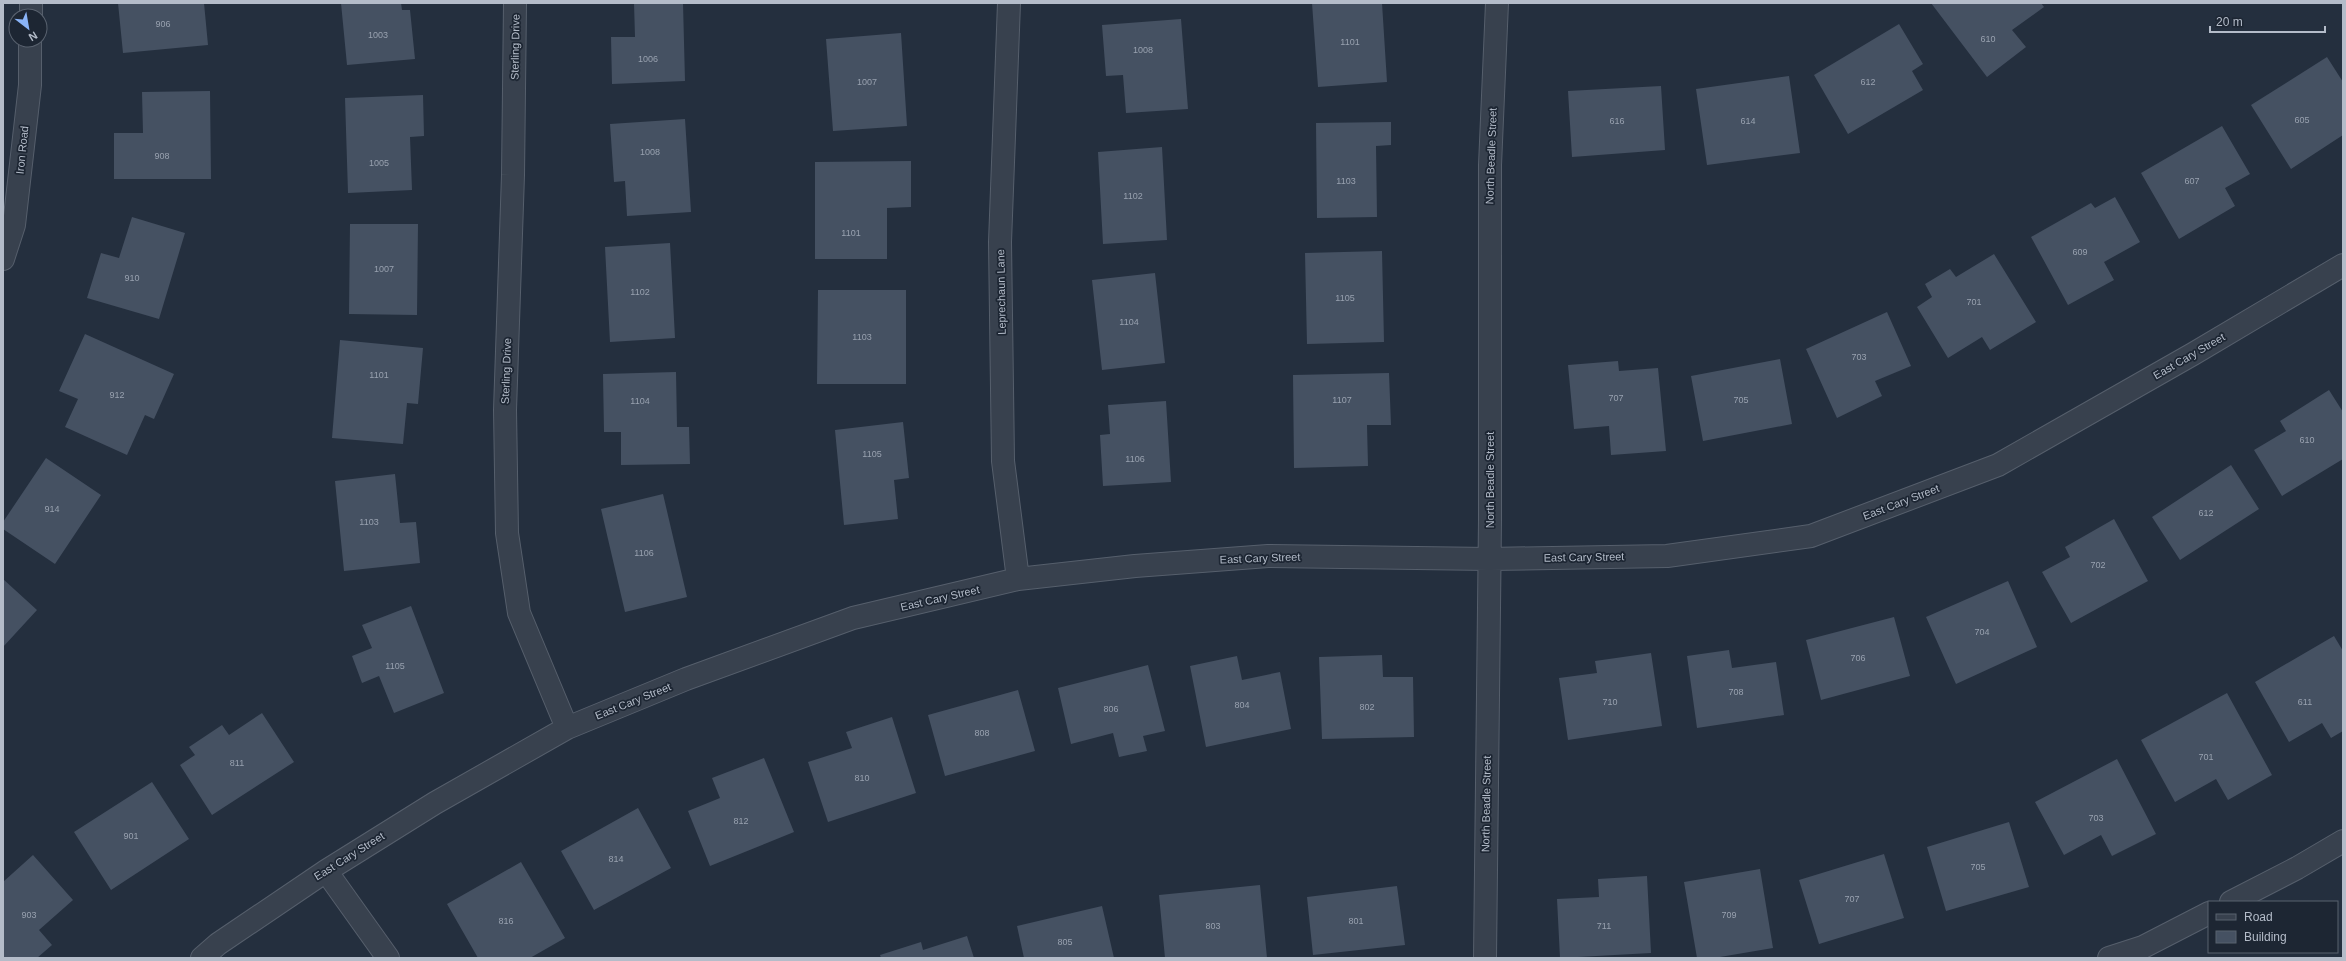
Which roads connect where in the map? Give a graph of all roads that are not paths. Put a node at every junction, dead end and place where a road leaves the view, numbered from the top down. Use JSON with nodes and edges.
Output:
{"nodes":[{"id":1,"x":515,"y":3,"type":"edge"},
{"id":2,"x":1009,"y":3,"type":"edge"},
{"id":3,"x":1497,"y":3,"type":"edge"},
{"id":4,"x":30,"y":48,"type":"edge"},
{"id":5,"x":3,"y":259,"type":"edge"},
{"id":6,"x":2343,"y":265,"type":"edge"},
{"id":7,"x":1489,"y":559,"type":"junction"},
{"id":8,"x":1018,"y":579,"type":"junction"},
{"id":9,"x":567,"y":728,"type":"junction"},
{"id":10,"x":2343,"y":841,"type":"edge"},
{"id":11,"x":326,"y":871,"type":"junction"},
{"id":12,"x":2233,"y":901,"type":"edge"},
{"id":13,"x":2208,"y":914,"type":"edge"},
{"id":14,"x":202,"y":958,"type":"edge"},
{"id":15,"x":388,"y":958,"type":"edge"},
{"id":16,"x":1484,"y":958,"type":"edge"},
{"id":17,"x":2109,"y":958,"type":"edge"}],
"edges":[{"from":1,"to":9,"type":"street","name":"Sterling Drive"},
{"from":2,"to":8,"type":"street","name":"Leprechaun Lane"},
{"from":3,"to":7,"type":"street","name":"North Beadle Street"},
{"from":4,"to":5,"type":"street","name":"Iron Road"},
{"from":6,"to":7,"type":"street","name":"East Cary Street"},
{"from":7,"to":8,"type":"street","name":"East Cary Street"},
{"from":7,"to":16,"type":"street","name":"North Beadle Street"},
{"from":8,"to":9,"type":"street","name":"East Cary Street"},
{"from":9,"to":11,"type":"street","name":"East Cary Street"},
{"from":10,"to":12,"type":"street"},
{"from":11,"to":14,"type":"street","name":"East Cary Street"},
{"from":11,"to":15,"type":"street"},
{"from":13,"to":17,"type":"street"}]}
